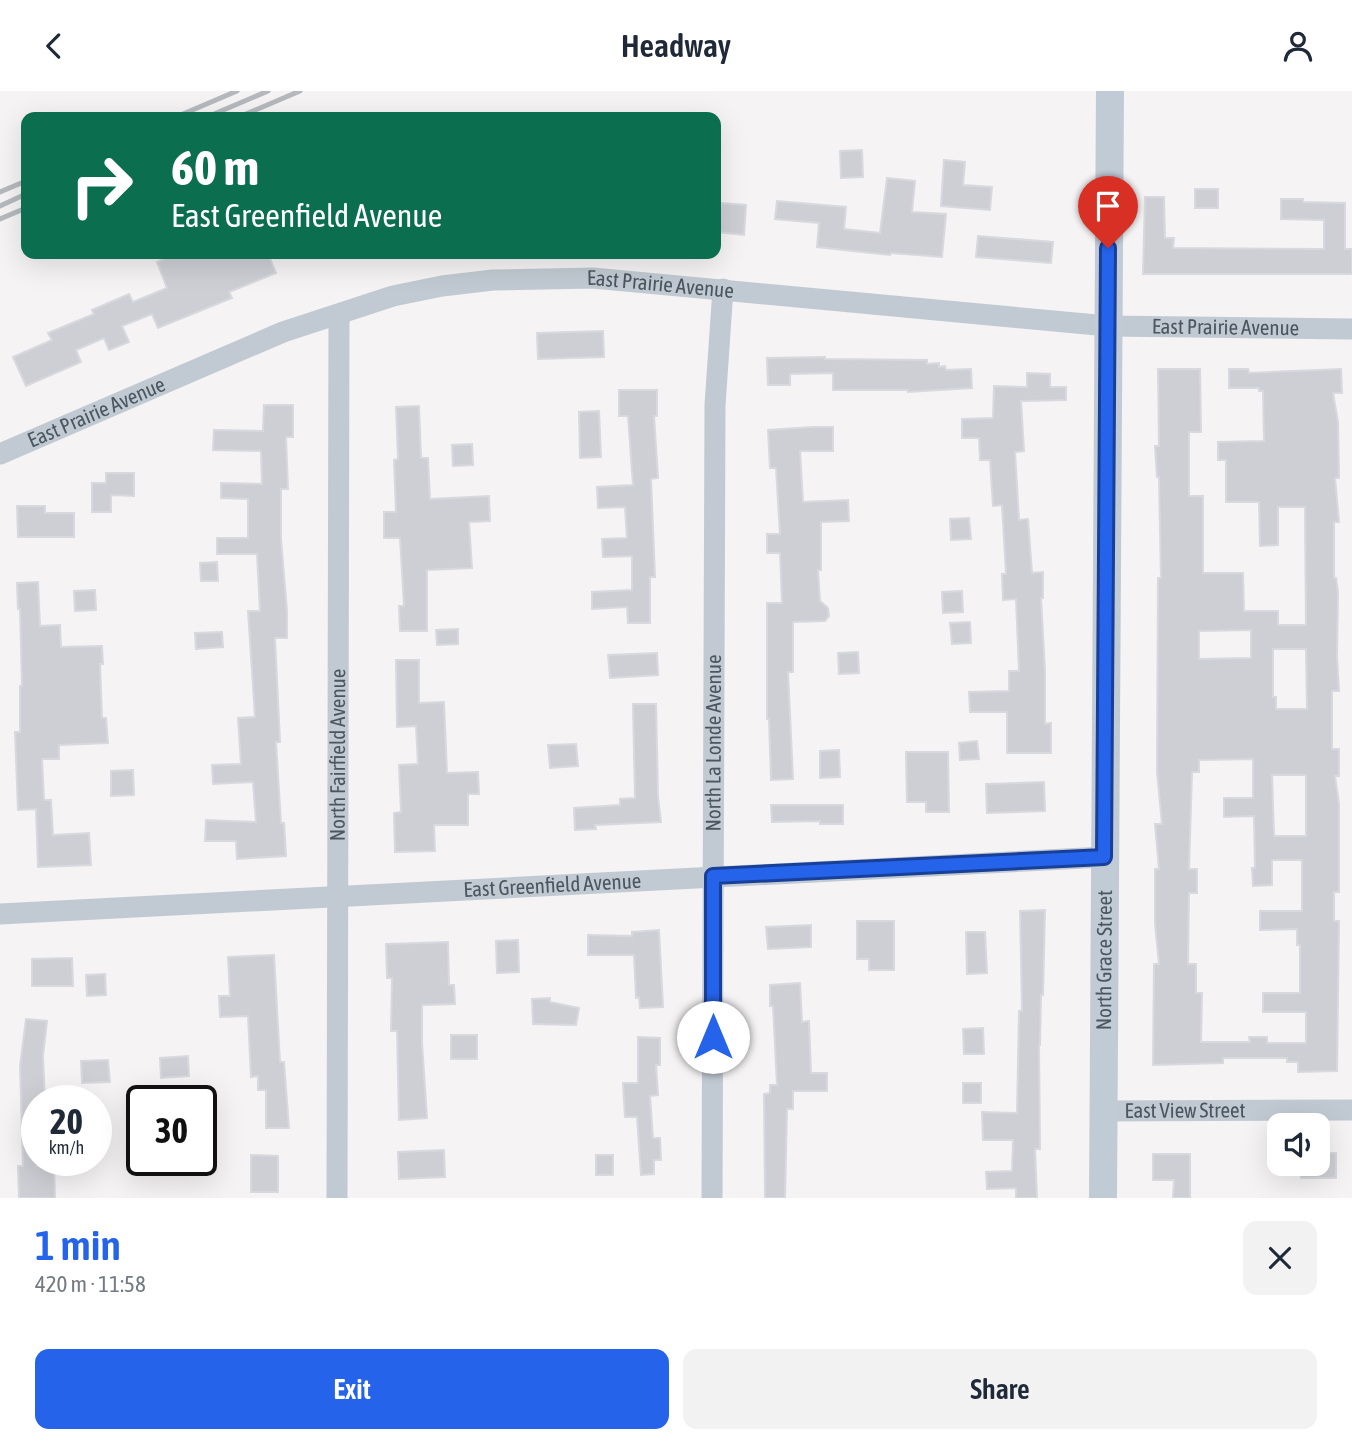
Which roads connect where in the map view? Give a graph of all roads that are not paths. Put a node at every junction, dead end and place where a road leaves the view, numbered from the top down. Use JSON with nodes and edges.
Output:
{"nodes":[{"id":1,"x":1110,"y":91,"type":"edge"},
{"id":2,"x":723,"y":289,"type":"junction"},
{"id":3,"x":339,"y":314,"type":"junction"},
{"id":4,"x":1108,"y":326,"type":"junction"},
{"id":5,"x":1352,"y":329,"type":"edge"},
{"id":6,"x":0,"y":454,"type":"edge"},
{"id":7,"x":1104,"y":857,"type":"junction"},
{"id":8,"x":713,"y":876,"type":"junction"},
{"id":9,"x":337,"y":897,"type":"junction"},
{"id":10,"x":0,"y":914,"type":"edge"},
{"id":11,"x":1352,"y":1109,"type":"edge"},
{"id":12,"x":1103,"y":1111,"type":"junction"},
{"id":13,"x":337,"y":1198,"type":"edge"},
{"id":14,"x":712,"y":1198,"type":"edge"},
{"id":15,"x":1103,"y":1198,"type":"edge"}],
"edges":[{"from":1,"to":4,"type":"street","name":"North Grace Street"},
{"from":2,"to":3,"type":"street","name":"East Prairie Avenue"},
{"from":2,"to":4,"type":"street","name":"East Prairie Avenue"},
{"from":2,"to":8,"type":"street","name":"North La Londe Avenue"},
{"from":3,"to":6,"type":"street","name":"East Prairie Avenue"},
{"from":3,"to":9,"type":"street","name":"North Fairfield Avenue"},
{"from":4,"to":5,"type":"street","name":"East Prairie Avenue"},
{"from":4,"to":7,"type":"street","name":"North Grace Street"},
{"from":7,"to":8,"type":"street","name":"East Greenfield Avenue"},
{"from":7,"to":12,"type":"street","name":"North Grace Street"},
{"from":8,"to":9,"type":"street","name":"East Greenfield Avenue"},
{"from":8,"to":14,"type":"street","name":"North La Londe Avenue"},
{"from":9,"to":10,"type":"street","name":"East Greenfield Avenue"},
{"from":9,"to":13,"type":"street","name":"North Fairfield Avenue"},
{"from":11,"to":12,"type":"street","name":"East View Street"},
{"from":12,"to":15,"type":"street","name":"North Grace Street"}]}
